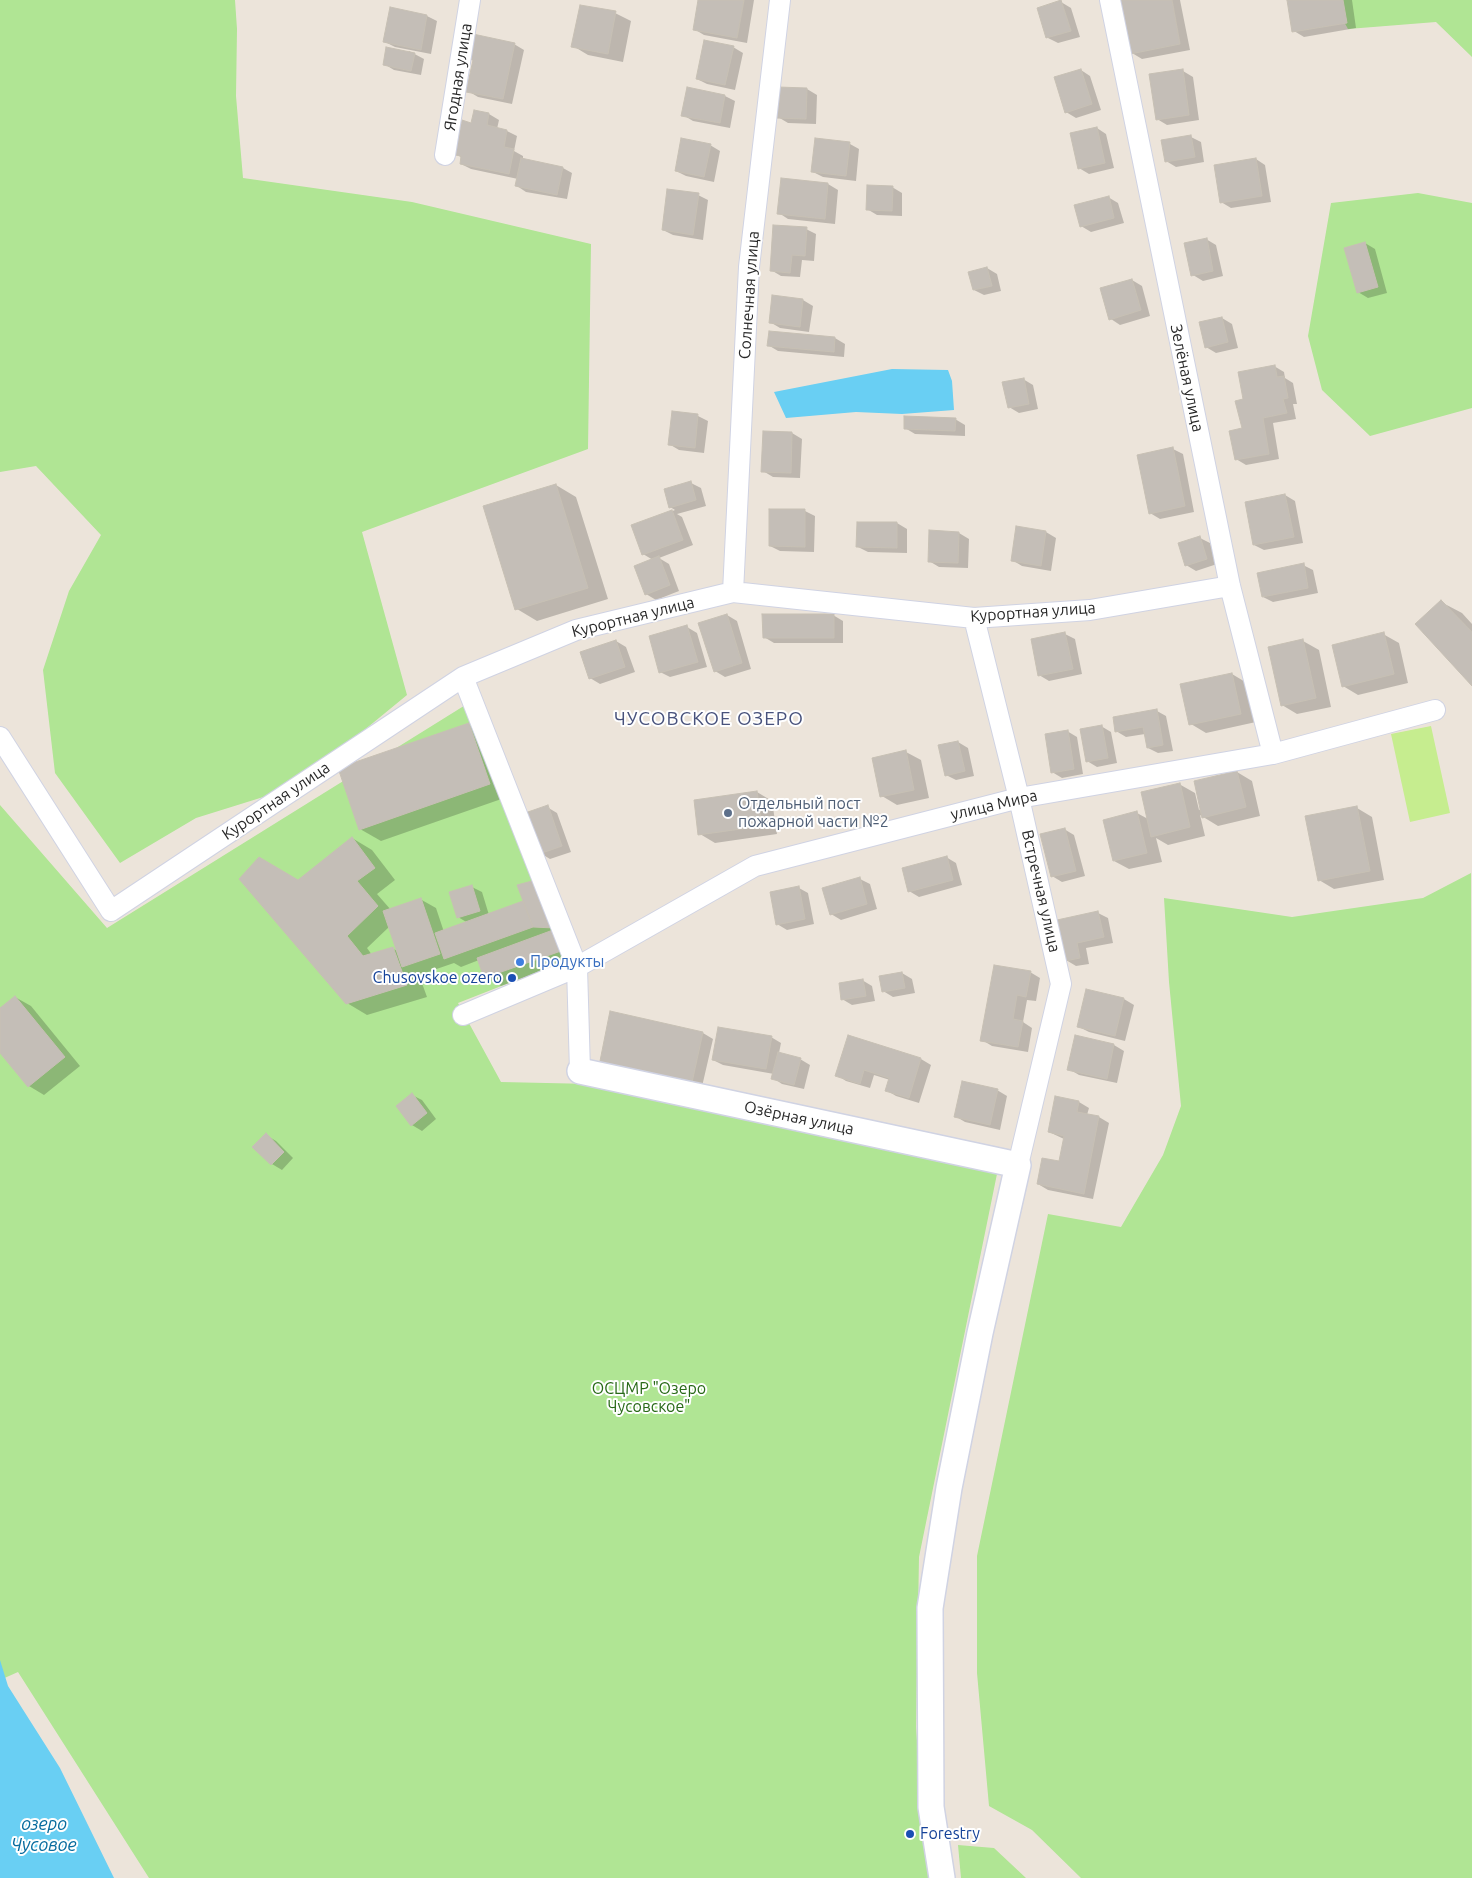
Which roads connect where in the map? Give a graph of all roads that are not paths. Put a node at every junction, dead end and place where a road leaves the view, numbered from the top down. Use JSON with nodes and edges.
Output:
{"nodes":[{"id":1,"x":470,"y":0,"type":"edge"},
{"id":2,"x":780,"y":0,"type":"edge"},
{"id":3,"x":1110,"y":0,"type":"edge"},
{"id":4,"x":445,"y":155,"type":"dead end"},
{"id":5,"x":1230,"y":586,"type":"junction"},
{"id":6,"x":733,"y":592,"type":"junction"},
{"id":7,"x":974,"y":618,"type":"junction"},
{"id":8,"x":463,"y":677,"type":"junction"},
{"id":9,"x":1435,"y":710,"type":"dead end"},
{"id":10,"x":0,"y":737,"type":"edge"},
{"id":11,"x":1274,"y":754,"type":"junction"},
{"id":12,"x":1019,"y":798,"type":"junction"},
{"id":13,"x":578,"y":967,"type":"junction"},
{"id":14,"x":462,"y":1016,"type":"dead end"},
{"id":15,"x":580,"y":1071,"type":"joint"},
{"id":16,"x":1018,"y":1165,"type":"junction"},
{"id":17,"x":942,"y":1878,"type":"edge"}],
"edges":[{"from":1,"to":4,"type":"street","name":"Ягодная улица"},
{"from":2,"to":6,"type":"street","name":"Солнечная улица"},
{"from":3,"to":5,"type":"street","name":"Зелёная улица"},
{"from":5,"to":7,"type":"street","name":"Курортная улица"},
{"from":5,"to":11,"type":"street","name":"Зелёная улица"},
{"from":6,"to":7,"type":"street","name":"Курортная улица"},
{"from":6,"to":8,"type":"street","name":"Курортная улица"},
{"from":7,"to":12,"type":"street","name":"Встречная улица"},
{"from":8,"to":10,"type":"street","name":"Курортная улица"},
{"from":8,"to":13,"type":"street"},
{"from":9,"to":11,"type":"street","name":"улица Мира"},
{"from":11,"to":12,"type":"street","name":"улица Мира"},
{"from":12,"to":13,"type":"street","name":"улица Мира"},
{"from":12,"to":16,"type":"street","name":"Встречная улица"},
{"from":13,"to":14,"type":"street","name":"улица Мира"},
{"from":13,"to":15,"type":"street"},
{"from":15,"to":16,"type":"street","name":"Озёрная улица"},
{"from":16,"to":17,"type":"street"}]}
